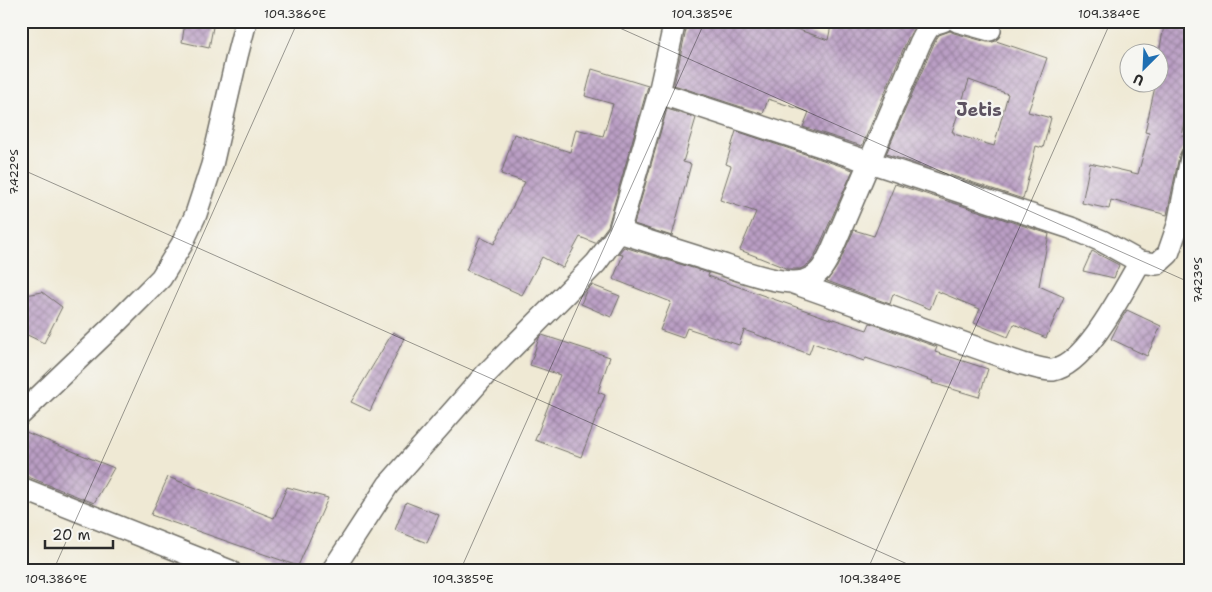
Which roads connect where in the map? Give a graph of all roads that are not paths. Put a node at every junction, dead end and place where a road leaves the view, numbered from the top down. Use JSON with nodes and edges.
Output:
{"nodes":[{"id":1,"x":246,"y":21,"type":"edge"},
{"id":2,"x":675,"y":21,"type":"edge"},
{"id":3,"x":943,"y":21,"type":"edge"},
{"id":4,"x":957,"y":21,"type":"edge"},
{"id":5,"x":990,"y":30,"type":"dead end"},
{"id":6,"x":659,"y":93,"type":"junction"},
{"id":7,"x":1191,"y":158,"type":"edge"},
{"id":8,"x":870,"y":161,"type":"junction"},
{"id":9,"x":619,"y":232,"type":"junction"},
{"id":10,"x":1140,"y":262,"type":"junction"},
{"id":11,"x":791,"y":282,"type":"junction"},
{"id":12,"x":21,"y":414,"type":"edge"},
{"id":13,"x":21,"y":488,"type":"edge"},
{"id":14,"x":230,"y":571,"type":"edge"},
{"id":15,"x":332,"y":571,"type":"edge"}],
"edges":[{"from":1,"to":12,"type":"street"},
{"from":2,"to":6,"type":"street"},
{"from":3,"to":8,"type":"street"},
{"from":4,"to":5,"type":"street"},
{"from":6,"to":8,"type":"street"},
{"from":6,"to":9,"type":"street"},
{"from":7,"to":10,"type":"street"},
{"from":8,"to":10,"type":"street"},
{"from":8,"to":11,"type":"street"},
{"from":9,"to":11,"type":"street"},
{"from":9,"to":15,"type":"street"},
{"from":10,"to":11,"type":"street"},
{"from":13,"to":14,"type":"street"}]}
